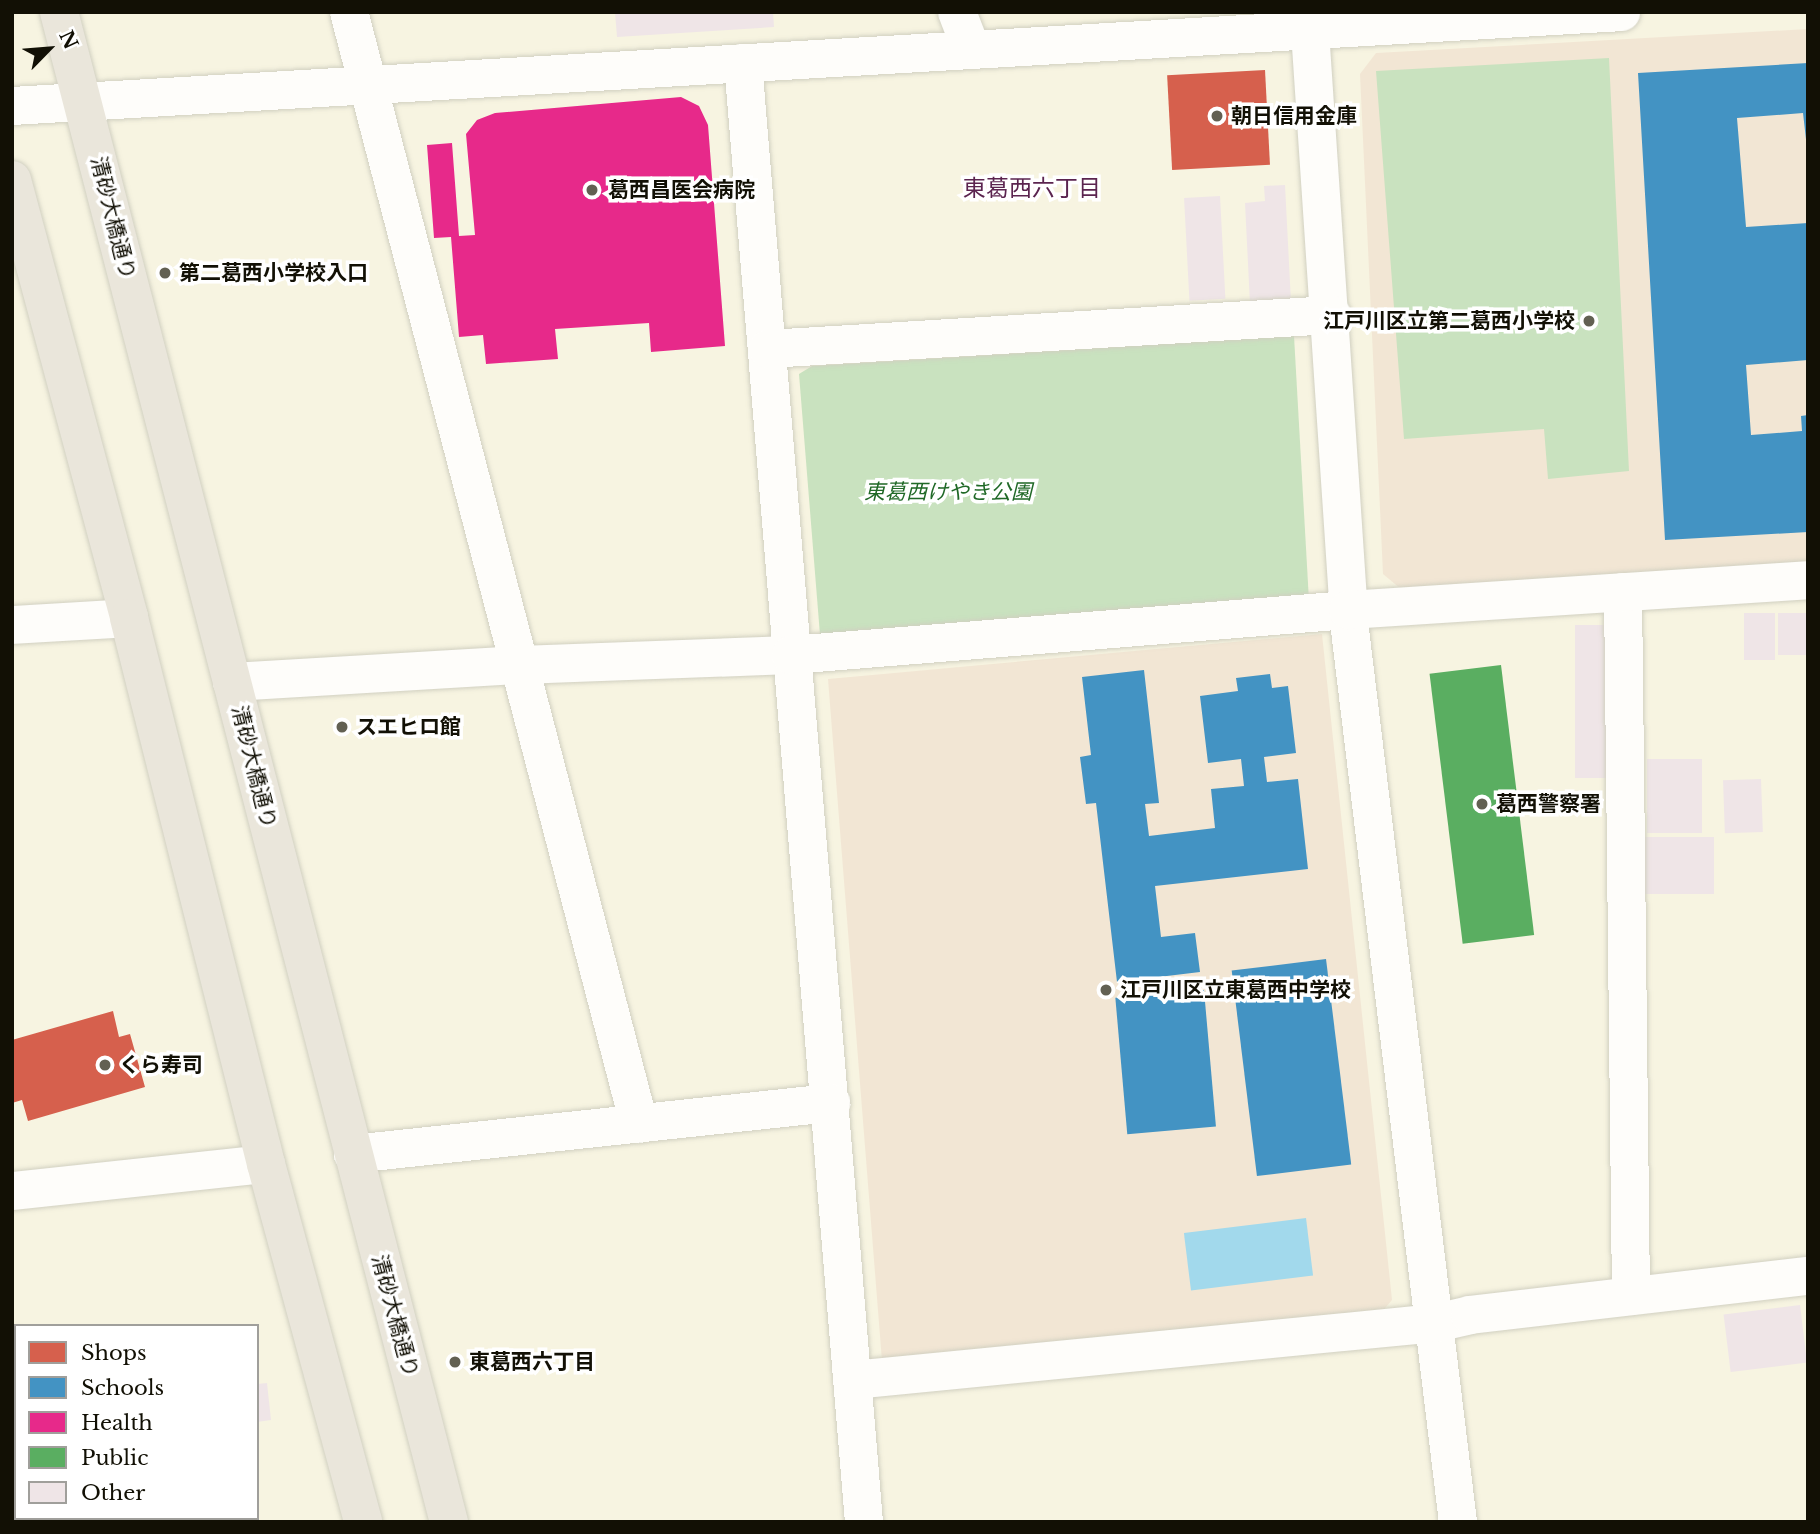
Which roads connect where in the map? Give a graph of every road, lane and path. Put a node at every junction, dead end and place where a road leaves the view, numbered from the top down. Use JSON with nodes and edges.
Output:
{"nodes":[{"id":1,"x":58,"y":12,"type":"edge"},
{"id":2,"x":349,"y":12,"type":"edge"},
{"id":3,"x":957,"y":12,"type":"edge"},
{"id":4,"x":1621,"y":12,"type":"edge"},
{"id":5,"x":1307,"y":22,"type":"edge"},
{"id":6,"x":971,"y":49,"type":"junction"},
{"id":7,"x":743,"y":63,"type":"junction"},
{"id":8,"x":369,"y":86,"type":"junction"},
{"id":9,"x":83,"y":103,"type":"junction"},
{"id":10,"x":12,"y":106,"type":"edge"},
{"id":11,"x":12,"y":180,"type":"edge"},
{"id":12,"x":1332,"y":315,"type":"junction"},
{"id":13,"x":768,"y":349,"type":"junction"},
{"id":14,"x":1808,"y":580,"type":"edge"},
{"id":15,"x":1623,"y":592,"type":"junction"},
{"id":16,"x":1348,"y":610,"type":"junction"},
{"id":17,"x":129,"y":618,"type":"junction"},
{"id":18,"x":12,"y":625,"type":"edge"},
{"id":19,"x":791,"y":655,"type":"junction"},
{"id":20,"x":520,"y":665,"type":"junction"},
{"id":21,"x":232,"y":682,"type":"junction"},
{"id":22,"x":831,"y":1103,"type":"junction"},
{"id":23,"x":639,"y":1124,"type":"junction"},
{"id":24,"x":353,"y":1154,"type":"junction"},
{"id":25,"x":266,"y":1164,"type":"junction"},
{"id":26,"x":12,"y":1191,"type":"edge"},
{"id":27,"x":1808,"y":1276,"type":"edge"},
{"id":28,"x":1632,"y":1296,"type":"junction"},
{"id":29,"x":1436,"y":1323,"type":"junction"},
{"id":30,"x":853,"y":1380,"type":"junction"},
{"id":31,"x":1453,"y":1521,"type":"edge"},
{"id":32,"x":363,"y":1522,"type":"edge"},
{"id":33,"x":449,"y":1522,"type":"edge"},
{"id":34,"x":864,"y":1522,"type":"edge"}],
"edges":[{"from":1,"to":9,"type":"main road","name":"清砂大橋通り"},
{"from":2,"to":8,"type":"street"},
{"from":3,"to":6,"type":"street"},
{"from":4,"to":5,"type":"street"},
{"from":5,"to":6,"type":"street"},
{"from":5,"to":12,"type":"street"},
{"from":6,"to":7,"type":"street"},
{"from":7,"to":8,"type":"street"},
{"from":7,"to":13,"type":"street"},
{"from":8,"to":9,"type":"street"},
{"from":8,"to":20,"type":"street"},
{"from":9,"to":10,"type":"street"},
{"from":9,"to":21,"type":"main road","name":"清砂大橋通り"},
{"from":11,"to":17,"type":"main road"},
{"from":12,"to":13,"type":"street"},
{"from":12,"to":16,"type":"street"},
{"from":13,"to":19,"type":"street"},
{"from":14,"to":15,"type":"street"},
{"from":15,"to":16,"type":"street"},
{"from":15,"to":28,"type":"street"},
{"from":16,"to":19,"type":"street"},
{"from":16,"to":29,"type":"street"},
{"from":17,"to":18,"type":"street"},
{"from":17,"to":25,"type":"main road"},
{"from":19,"to":20,"type":"street"},
{"from":19,"to":22,"type":"street"},
{"from":20,"to":21,"type":"street"},
{"from":20,"to":23,"type":"street"},
{"from":21,"to":24,"type":"main road","name":"清砂大橋通り"},
{"from":22,"to":23,"type":"street"},
{"from":22,"to":30,"type":"street"},
{"from":23,"to":24,"type":"street"},
{"from":24,"to":33,"type":"main road","name":"清砂大橋通り"},
{"from":25,"to":26,"type":"street"},
{"from":25,"to":32,"type":"main road"},
{"from":27,"to":28,"type":"street"},
{"from":28,"to":29,"type":"street"},
{"from":29,"to":30,"type":"street"},
{"from":29,"to":31,"type":"street"},
{"from":30,"to":34,"type":"street"}]}
